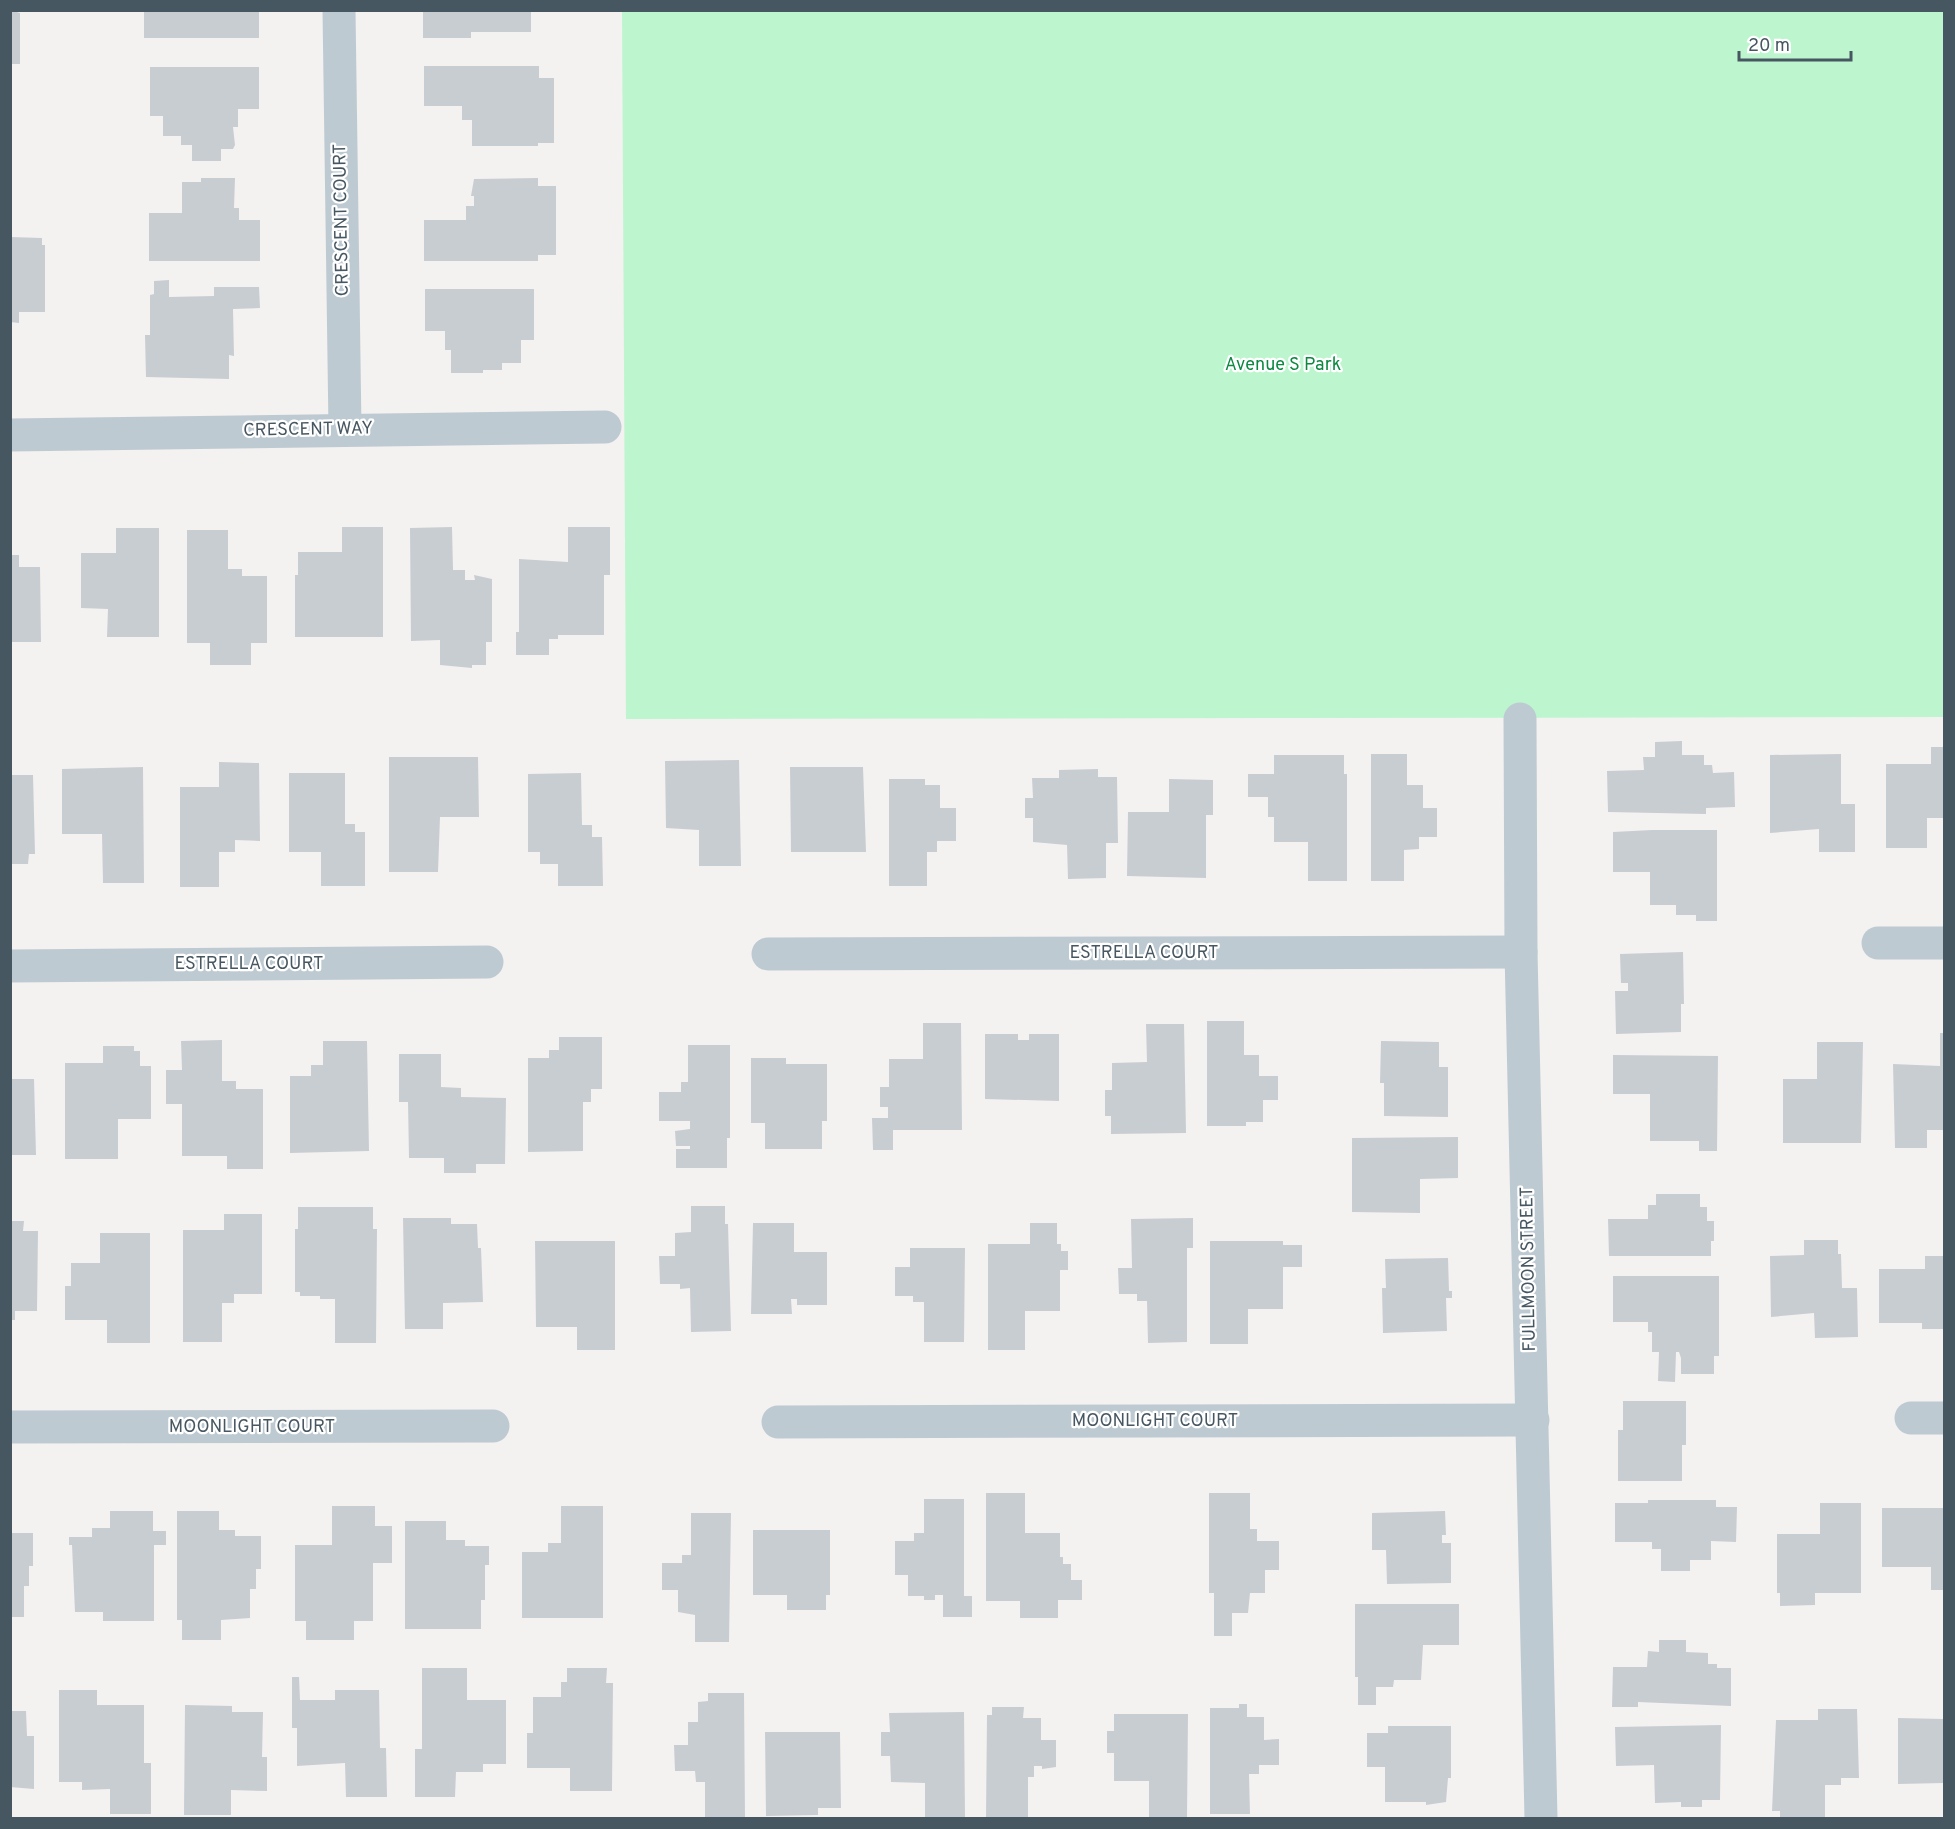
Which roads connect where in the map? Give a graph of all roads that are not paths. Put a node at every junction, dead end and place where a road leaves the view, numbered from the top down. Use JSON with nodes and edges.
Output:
{"nodes":[{"id":1,"x":339,"y":10,"type":"edge"},
{"id":2,"x":605,"y":427,"type":"dead end"},
{"id":3,"x":345,"y":429,"type":"junction"},
{"id":4,"x":10,"y":435,"type":"edge"},
{"id":5,"x":1520,"y":718,"type":"dead end"},
{"id":6,"x":1878,"y":943,"type":"dead end"},
{"id":7,"x":1944,"y":943,"type":"edge"},
{"id":8,"x":1521,"y":952,"type":"junction"},
{"id":9,"x":768,"y":954,"type":"dead end"},
{"id":10,"x":487,"y":962,"type":"dead end"},
{"id":11,"x":10,"y":966,"type":"edge"},
{"id":12,"x":1911,"y":1418,"type":"dead end"},
{"id":13,"x":1944,"y":1418,"type":"edge"},
{"id":14,"x":1533,"y":1420,"type":"junction"},
{"id":15,"x":778,"y":1422,"type":"dead end"},
{"id":16,"x":493,"y":1426,"type":"dead end"},
{"id":17,"x":10,"y":1427,"type":"edge"},
{"id":18,"x":1541,"y":1818,"type":"edge"}],
"edges":[{"from":1,"to":3,"type":"street","name":"CRESCENT COURT"},
{"from":2,"to":3,"type":"street","name":"CRESCENT WAY"},
{"from":3,"to":4,"type":"street","name":"CRESCENT WAY"},
{"from":5,"to":8,"type":"street","name":"FULLMOON STREET"},
{"from":6,"to":7,"type":"street"},
{"from":8,"to":9,"type":"street","name":"ESTRELLA COURT"},
{"from":8,"to":14,"type":"street","name":"FULLMOON STREET"},
{"from":10,"to":11,"type":"street","name":"ESTRELLA COURT"},
{"from":12,"to":13,"type":"street"},
{"from":14,"to":15,"type":"street","name":"MOONLIGHT COURT"},
{"from":14,"to":18,"type":"street","name":"FULLMOON STREET"},
{"from":16,"to":17,"type":"street","name":"MOONLIGHT COURT"}]}
